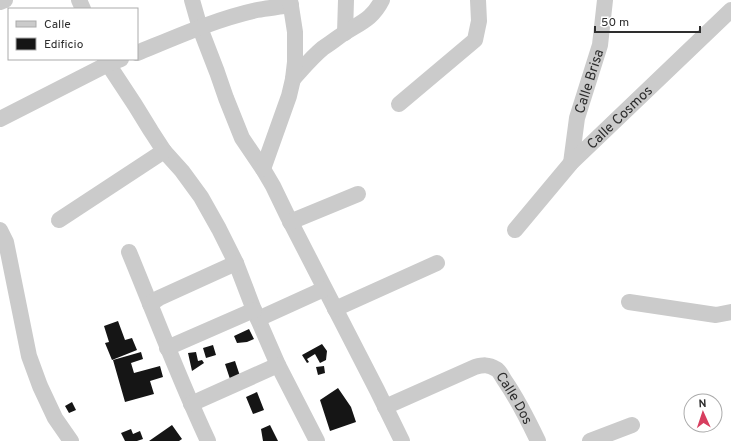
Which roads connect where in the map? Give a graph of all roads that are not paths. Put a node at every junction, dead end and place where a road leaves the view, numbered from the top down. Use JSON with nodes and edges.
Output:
{"nodes":[{"id":1,"x":5,"y":0,"type":"edge"},
{"id":2,"x":192,"y":0,"type":"edge"},
{"id":3,"x":346,"y":0,"type":"edge"},
{"id":4,"x":382,"y":0,"type":"edge"},
{"id":5,"x":478,"y":0,"type":"edge"},
{"id":6,"x":606,"y":0,"type":"edge"},
{"id":7,"x":0,"y":2,"type":"edge"},
{"id":8,"x":290,"y":2,"type":"edge"},
{"id":9,"x":731,"y":10,"type":"edge"},
{"id":10,"x":200,"y":28,"type":"junction"},
{"id":11,"x":345,"y":33,"type":"junction"},
{"id":12,"x":138,"y":53,"type":"edge"},
{"id":13,"x":112,"y":61,"type":"edge"},
{"id":14,"x":293,"y":79,"type":"junction"},
{"id":15,"x":399,"y":104,"type":"dead end"},
{"id":16,"x":0,"y":119,"type":"edge"},
{"id":17,"x":164,"y":151,"type":"junction"},
{"id":18,"x":571,"y":163,"type":"junction"},
{"id":19,"x":263,"y":169,"type":"junction"},
{"id":20,"x":358,"y":194,"type":"dead end"},
{"id":21,"x":60,"y":220,"type":"dead end"},
{"id":22,"x":290,"y":222,"type":"junction"},
{"id":23,"x":0,"y":230,"type":"edge"},
{"id":24,"x":515,"y":230,"type":"dead end"},
{"id":25,"x":128,"y":252,"type":"dead end"},
{"id":26,"x":236,"y":263,"type":"junction"},
{"id":27,"x":437,"y":263,"type":"dead end"},
{"id":28,"x":324,"y":289,"type":"junction"},
{"id":29,"x":629,"y":302,"type":"dead end"},
{"id":30,"x":150,"y":304,"type":"junction"},
{"id":31,"x":335,"y":309,"type":"junction"},
{"id":32,"x":731,"y":312,"type":"edge"},
{"id":33,"x":256,"y":315,"type":"junction"},
{"id":34,"x":167,"y":348,"type":"junction"},
{"id":35,"x":278,"y":364,"type":"junction"},
{"id":36,"x":191,"y":404,"type":"junction"},
{"id":37,"x":385,"y":407,"type":"junction"},
{"id":38,"x":632,"y":425,"type":"dead end"},
{"id":39,"x":71,"y":441,"type":"edge"},
{"id":40,"x":208,"y":441,"type":"edge"},
{"id":41,"x":317,"y":441,"type":"edge"},
{"id":42,"x":402,"y":441,"type":"edge"},
{"id":43,"x":538,"y":441,"type":"edge"},
{"id":44,"x":590,"y":441,"type":"edge"}],
"edges":[{"from":1,"to":7,"type":"street"},
{"from":2,"to":10,"type":"street"},
{"from":3,"to":11,"type":"street"},
{"from":4,"to":11,"type":"street"},
{"from":5,"to":15,"type":"street"},
{"from":6,"to":18,"type":"street","name":"Calle Brisa"},
{"from":8,"to":10,"type":"street"},
{"from":8,"to":14,"type":"street"},
{"from":9,"to":18,"type":"street","name":"Calle Cosmos"},
{"from":10,"to":12,"type":"street"},
{"from":10,"to":19,"type":"street"},
{"from":11,"to":14,"type":"street"},
{"from":13,"to":16,"type":"street"},
{"from":13,"to":17,"type":"street"},
{"from":14,"to":19,"type":"street"},
{"from":17,"to":21,"type":"street"},
{"from":17,"to":26,"type":"street"},
{"from":18,"to":24,"type":"street","name":"Calle Cosmos"},
{"from":19,"to":22,"type":"street"},
{"from":20,"to":22,"type":"street"},
{"from":22,"to":28,"type":"street"},
{"from":23,"to":39,"type":"street"},
{"from":25,"to":30,"type":"street"},
{"from":26,"to":30,"type":"street"},
{"from":26,"to":33,"type":"street"},
{"from":27,"to":31,"type":"street"},
{"from":28,"to":31,"type":"street"},
{"from":28,"to":33,"type":"street"},
{"from":29,"to":32,"type":"street"},
{"from":30,"to":34,"type":"street"},
{"from":31,"to":37,"type":"street"},
{"from":33,"to":34,"type":"street"},
{"from":33,"to":35,"type":"street"},
{"from":34,"to":36,"type":"street"},
{"from":35,"to":36,"type":"street"},
{"from":35,"to":41,"type":"street"},
{"from":36,"to":40,"type":"street"},
{"from":37,"to":42,"type":"street"},
{"from":37,"to":43,"type":"street","name":"Calle Dos"},
{"from":38,"to":44,"type":"street"}]}
